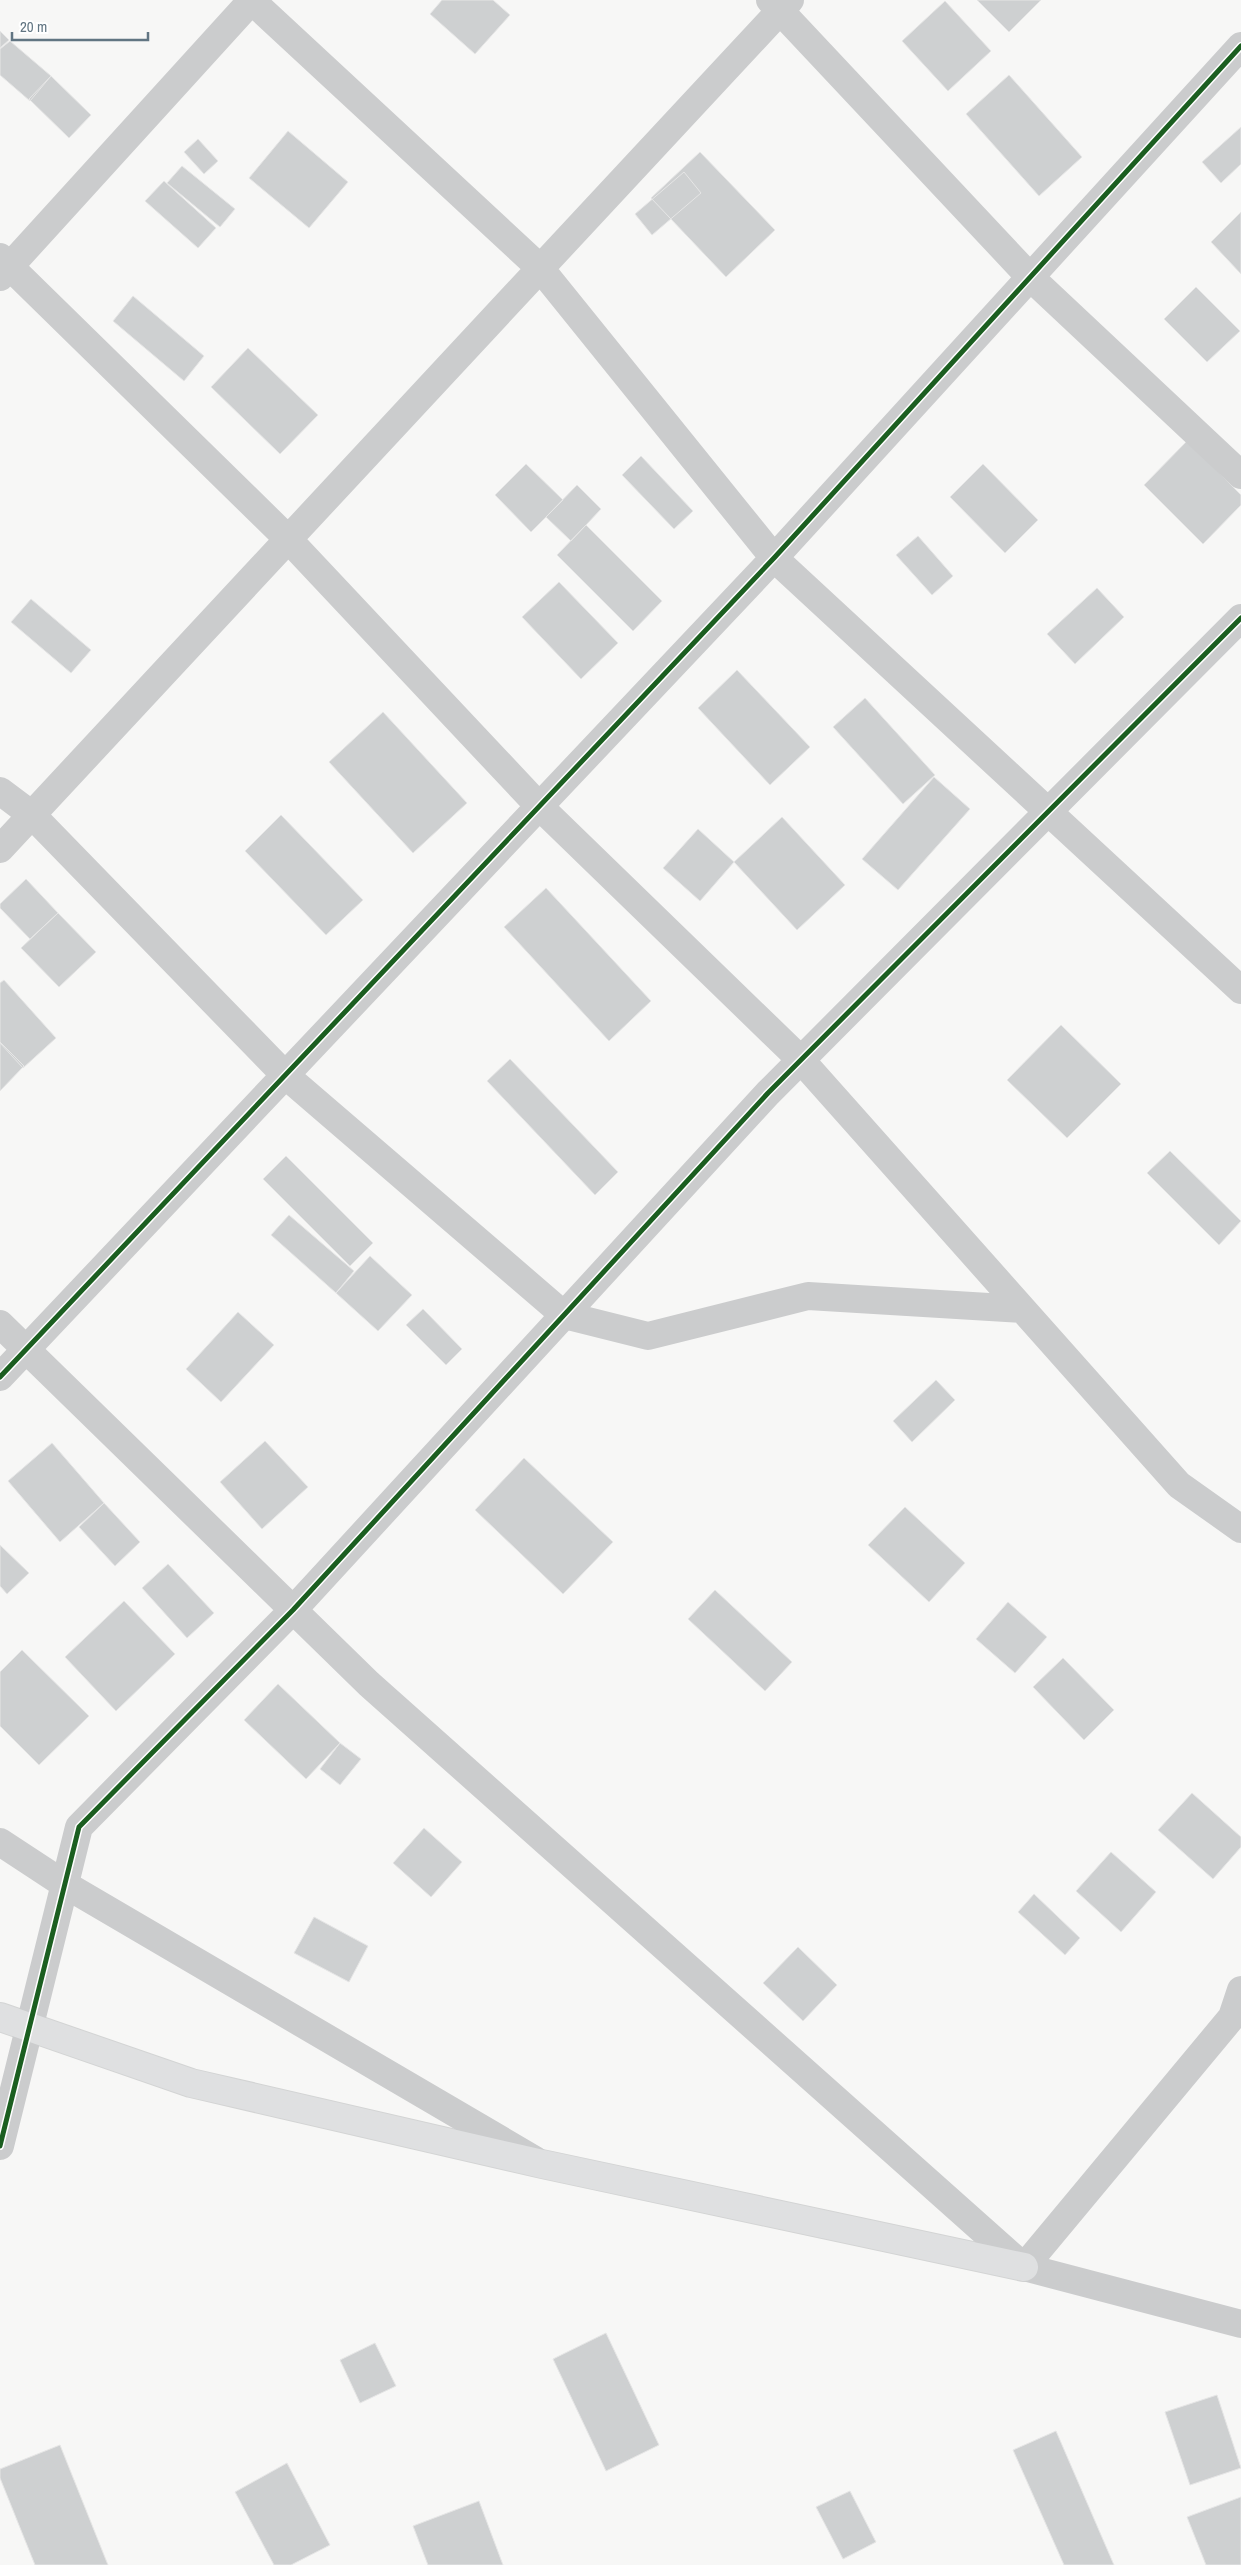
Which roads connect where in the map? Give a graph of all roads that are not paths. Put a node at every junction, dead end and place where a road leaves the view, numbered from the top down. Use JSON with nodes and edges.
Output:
{"nodes":[{"id":1,"x":251,"y":0,"type":"edge"},
{"id":2,"x":780,"y":3,"type":"edge"},
{"id":3,"x":1241,"y":46,"type":"edge"},
{"id":4,"x":4,"y":266,"type":"edge"},
{"id":5,"x":540,"y":268,"type":"junction"},
{"id":6,"x":1030,"y":277,"type":"junction"},
{"id":7,"x":1241,"y":475,"type":"edge"},
{"id":8,"x":288,"y":539,"type":"junction"},
{"id":9,"x":774,"y":558,"type":"junction"},
{"id":10,"x":1241,"y":618,"type":"edge"},
{"id":11,"x":0,"y":791,"type":"edge"},
{"id":12,"x":538,"y":806,"type":"junction"},
{"id":13,"x":1049,"y":811,"type":"junction"},
{"id":14,"x":32,"y":815,"type":"junction"},
{"id":15,"x":0,"y":849,"type":"edge"},
{"id":16,"x":1241,"y":990,"type":"edge"},
{"id":17,"x":801,"y":1060,"type":"junction"},
{"id":18,"x":285,"y":1075,"type":"junction"},
{"id":19,"x":1022,"y":1309,"type":"junction"},
{"id":20,"x":564,"y":1315,"type":"junction"},
{"id":21,"x":0,"y":1324,"type":"edge"},
{"id":22,"x":26,"y":1349,"type":"junction"},
{"id":23,"x":0,"y":1377,"type":"edge"},
{"id":24,"x":1241,"y":1530,"type":"edge"},
{"id":25,"x":293,"y":1610,"type":"junction"},
{"id":26,"x":0,"y":1842,"type":"edge"},
{"id":27,"x":64,"y":1884,"type":"junction"},
{"id":28,"x":1241,"y":1990,"type":"edge"},
{"id":29,"x":0,"y":2017,"type":"edge"},
{"id":30,"x":30,"y":2027,"type":"junction"},
{"id":31,"x":0,"y":2146,"type":"edge"},
{"id":32,"x":542,"y":2164,"type":"junction"},
{"id":33,"x":1024,"y":2268,"type":"junction"},
{"id":34,"x":1241,"y":2324,"type":"edge"}],
"edges":[{"from":1,"to":4,"type":"street"},
{"from":1,"to":5,"type":"street"},
{"from":2,"to":5,"type":"street"},
{"from":2,"to":6,"type":"street"},
{"from":3,"to":6,"type":"street"},
{"from":4,"to":8,"type":"street"},
{"from":5,"to":8,"type":"street"},
{"from":5,"to":9,"type":"street"},
{"from":6,"to":7,"type":"street"},
{"from":6,"to":9,"type":"street"},
{"from":8,"to":12,"type":"street"},
{"from":8,"to":14,"type":"street"},
{"from":9,"to":12,"type":"street"},
{"from":9,"to":13,"type":"street"},
{"from":10,"to":13,"type":"street"},
{"from":11,"to":14,"type":"street"},
{"from":12,"to":17,"type":"street"},
{"from":12,"to":18,"type":"street"},
{"from":13,"to":16,"type":"street"},
{"from":13,"to":17,"type":"street"},
{"from":14,"to":15,"type":"street"},
{"from":14,"to":18,"type":"street"},
{"from":17,"to":19,"type":"street"},
{"from":17,"to":20,"type":"street"},
{"from":18,"to":20,"type":"street"},
{"from":18,"to":22,"type":"street"},
{"from":19,"to":20,"type":"street"},
{"from":19,"to":24,"type":"street"},
{"from":20,"to":25,"type":"street"},
{"from":21,"to":22,"type":"street"},
{"from":22,"to":23,"type":"street"},
{"from":22,"to":25,"type":"street"},
{"from":25,"to":27,"type":"street"},
{"from":25,"to":33,"type":"street"},
{"from":26,"to":27,"type":"street"},
{"from":27,"to":30,"type":"street"},
{"from":27,"to":32,"type":"street"},
{"from":28,"to":33,"type":"street"},
{"from":29,"to":30,"type":"main road"},
{"from":30,"to":31,"type":"street"},
{"from":30,"to":32,"type":"main road"},
{"from":32,"to":33,"type":"main road"},
{"from":33,"to":34,"type":"street"}]}
